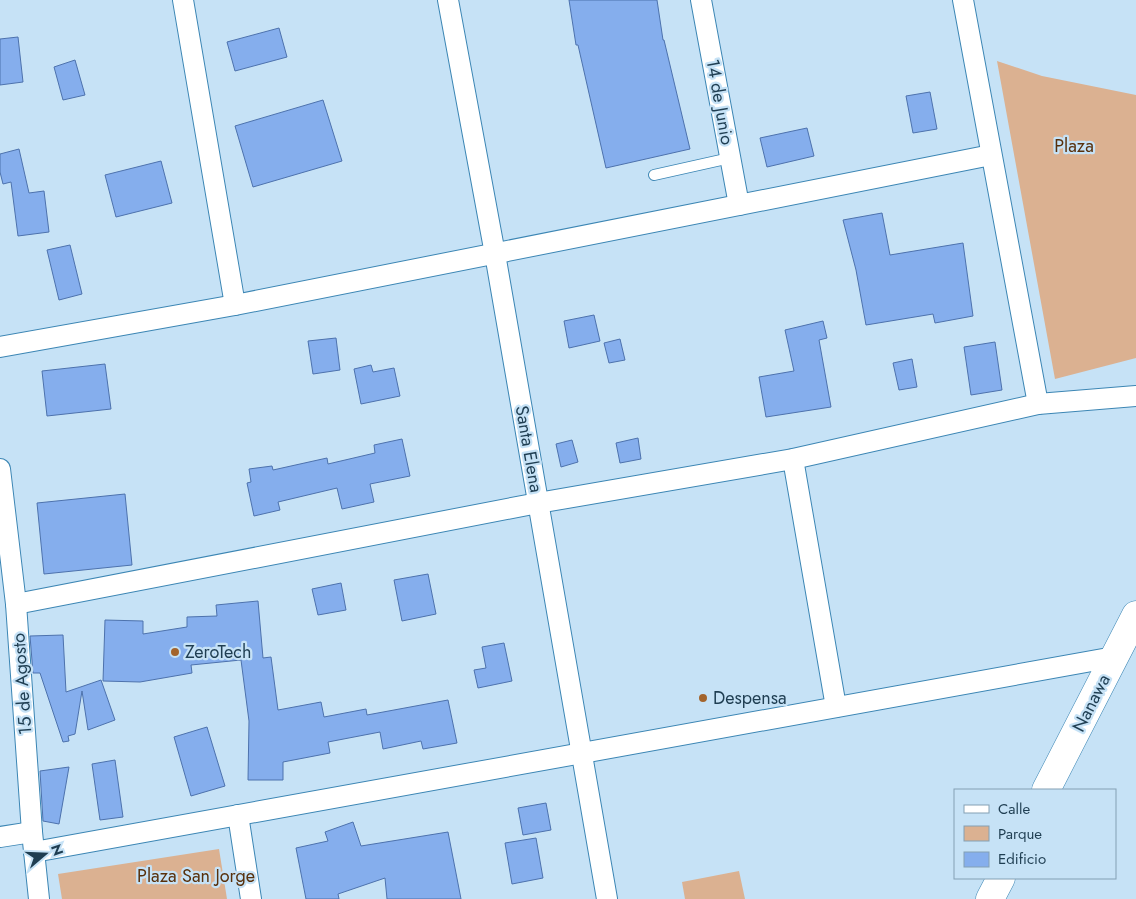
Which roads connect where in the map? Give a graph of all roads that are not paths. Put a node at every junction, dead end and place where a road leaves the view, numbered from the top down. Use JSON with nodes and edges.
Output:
{"nodes":[{"id":1,"x":183,"y":0,"type":"edge"},
{"id":2,"x":448,"y":0,"type":"edge"},
{"id":3,"x":701,"y":0,"type":"edge"},
{"id":4,"x":963,"y":0,"type":"edge"},
{"id":5,"x":991,"y":155,"type":"junction"},
{"id":6,"x":730,"y":158,"type":"junction"},
{"id":7,"x":654,"y":175,"type":"dead end"},
{"id":8,"x":739,"y":205,"type":"junction"},
{"id":9,"x":495,"y":254,"type":"junction"},
{"id":10,"x":235,"y":305,"type":"junction"},
{"id":11,"x":0,"y":347,"type":"edge"},
{"id":12,"x":1136,"y":396,"type":"edge"},
{"id":13,"x":1038,"y":404,"type":"junction"},
{"id":14,"x":794,"y":459,"type":"junction"},
{"id":15,"x":0,"y":469,"type":"edge"},
{"id":16,"x":538,"y":503,"type":"junction"},
{"id":17,"x":16,"y":604,"type":"junction"},
{"id":18,"x":1136,"y":615,"type":"edge"},
{"id":19,"x":1114,"y":657,"type":"junction"},
{"id":20,"x":836,"y":707,"type":"junction"},
{"id":21,"x":581,"y":753,"type":"junction"},
{"id":22,"x":1047,"y":789,"type":"edge"},
{"id":23,"x":238,"y":815,"type":"junction"},
{"id":24,"x":0,"y":836,"type":"edge"},
{"id":25,"x":33,"y":842,"type":"junction"},
{"id":26,"x":1000,"y":879,"type":"edge"},
{"id":27,"x":39,"y":899,"type":"edge"},
{"id":28,"x":251,"y":899,"type":"edge"},
{"id":29,"x":607,"y":899,"type":"edge"},
{"id":30,"x":990,"y":899,"type":"edge"}],
"edges":[{"from":1,"to":10,"type":"street"},
{"from":2,"to":9,"type":"street","name":"Santa Elena"},
{"from":3,"to":6,"type":"street","name":"14 de Junio"},
{"from":4,"to":5,"type":"street"},
{"from":5,"to":8,"type":"street"},
{"from":5,"to":13,"type":"street"},
{"from":6,"to":7,"type":"lane"},
{"from":6,"to":8,"type":"street","name":"14 de Junio"},
{"from":8,"to":9,"type":"street"},
{"from":9,"to":10,"type":"street"},
{"from":9,"to":16,"type":"street","name":"Santa Elena"},
{"from":10,"to":11,"type":"street"},
{"from":12,"to":13,"type":"street"},
{"from":13,"to":14,"type":"street"},
{"from":14,"to":16,"type":"street"},
{"from":14,"to":20,"type":"street"},
{"from":15,"to":17,"type":"street","name":"15 de Agosto"},
{"from":16,"to":17,"type":"street"},
{"from":16,"to":21,"type":"street","name":"Santa Elena"},
{"from":17,"to":25,"type":"street","name":"15 de Agosto"},
{"from":18,"to":19,"type":"main road","name":"Nanawa"},
{"from":19,"to":20,"type":"street"},
{"from":19,"to":22,"type":"main road","name":"Nanawa"},
{"from":20,"to":21,"type":"street"},
{"from":21,"to":23,"type":"street"},
{"from":21,"to":29,"type":"street","name":"Santa Elena"},
{"from":23,"to":25,"type":"street"},
{"from":23,"to":28,"type":"street"},
{"from":24,"to":25,"type":"street"},
{"from":25,"to":27,"type":"street","name":"15 de Agosto"},
{"from":26,"to":30,"type":"main road"}]}
